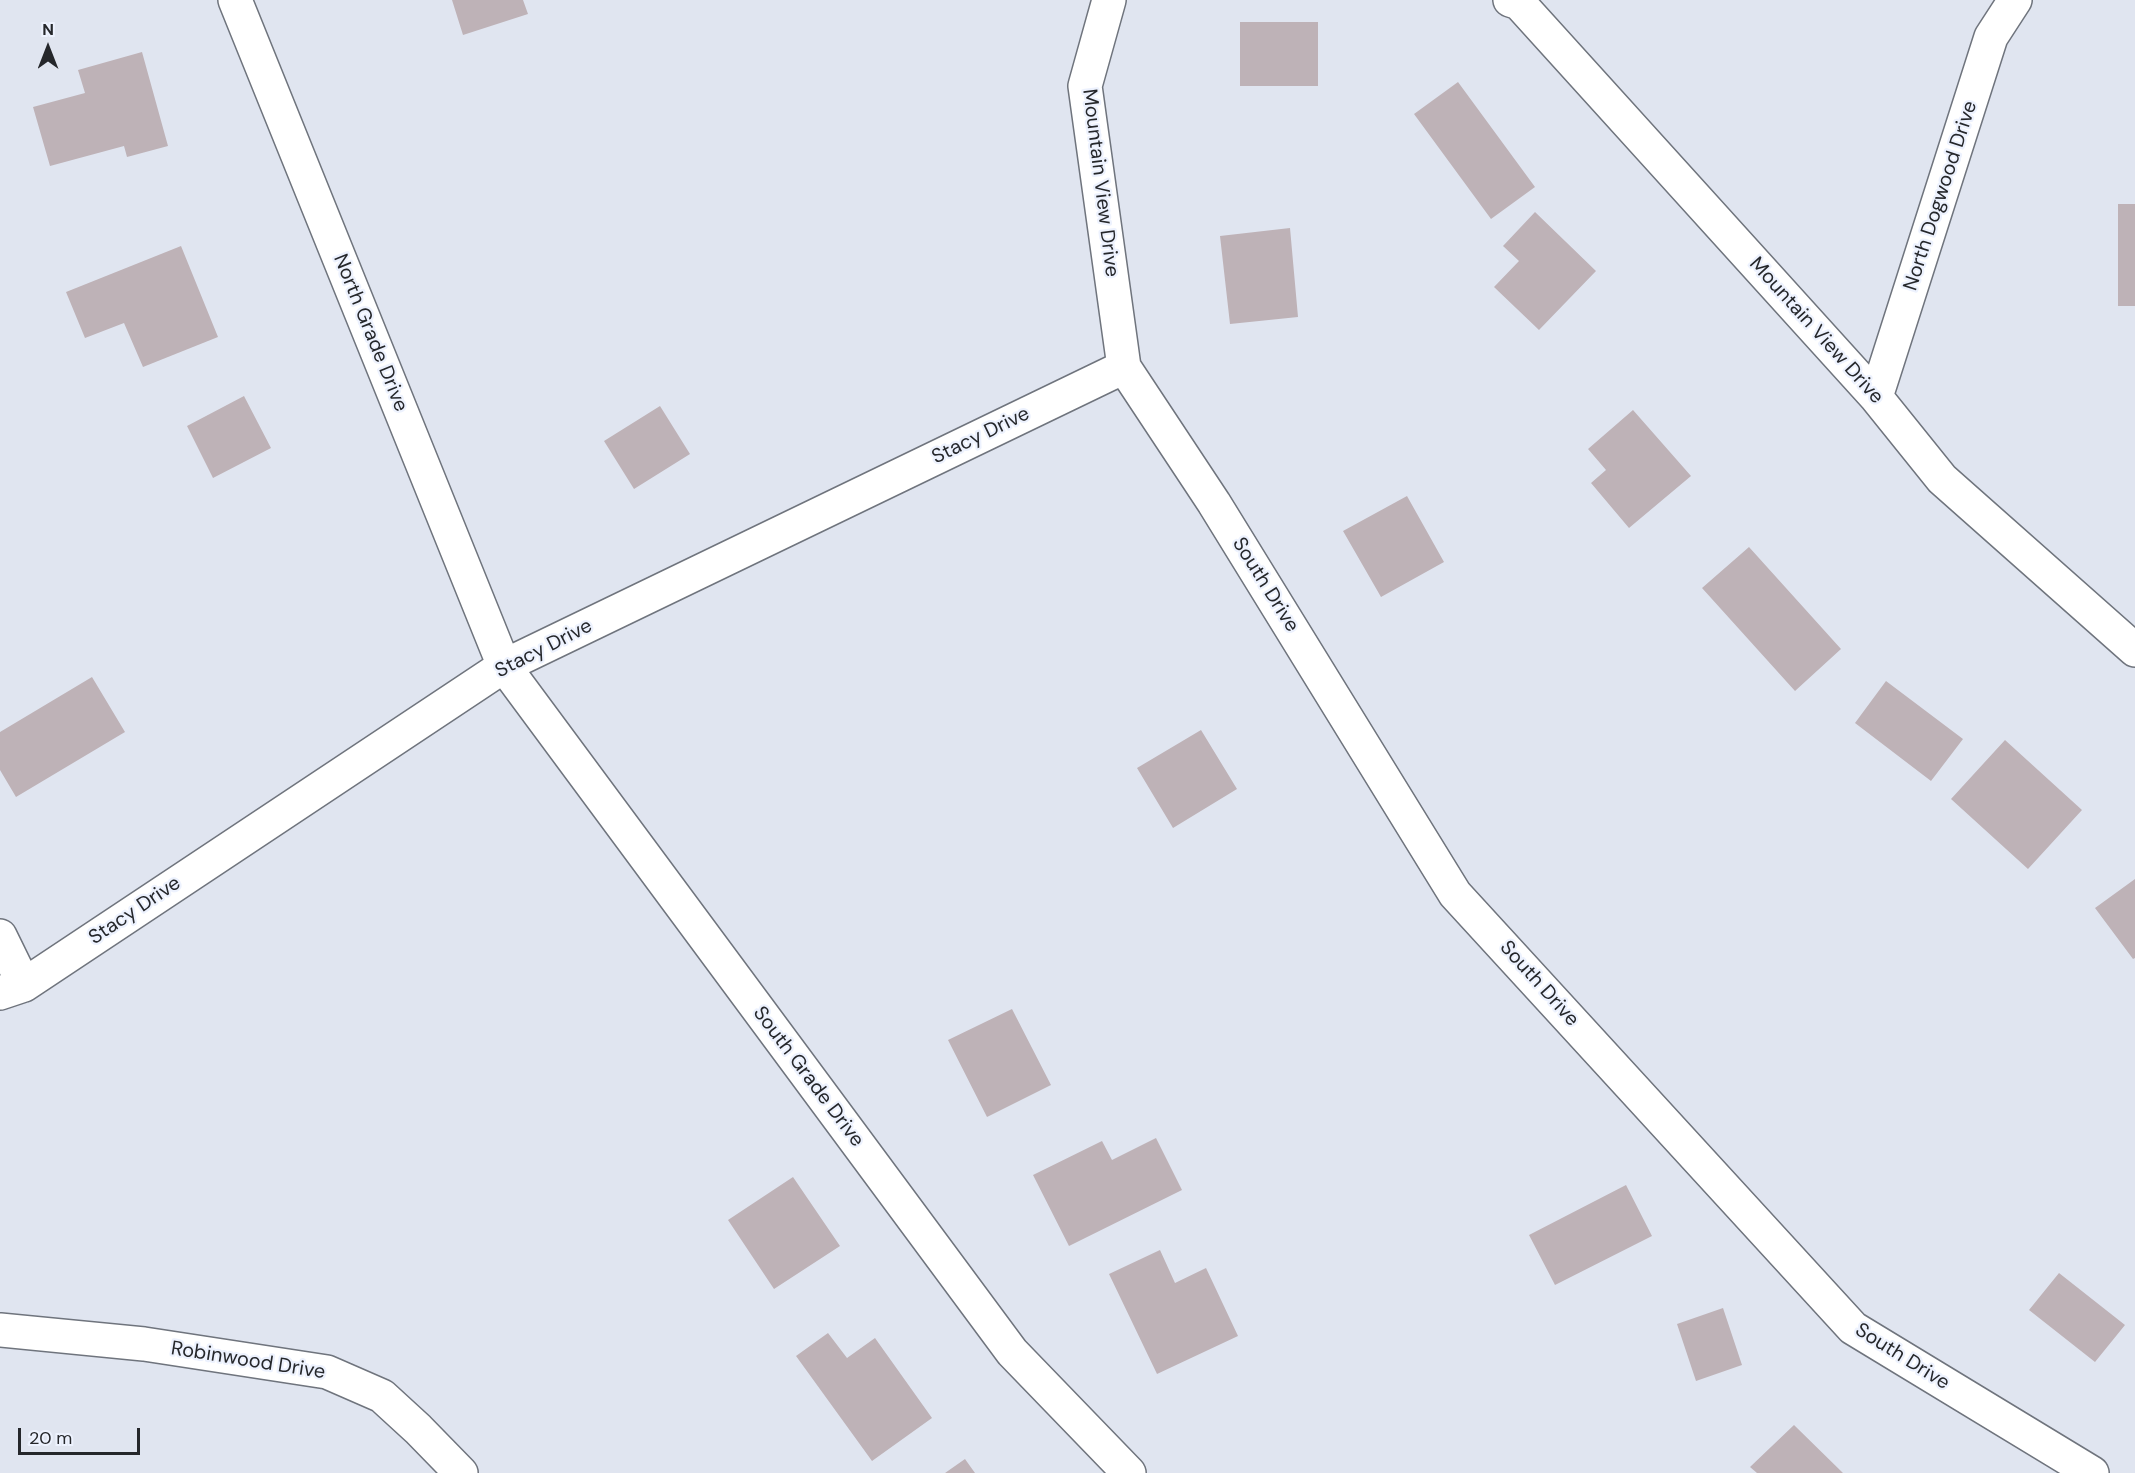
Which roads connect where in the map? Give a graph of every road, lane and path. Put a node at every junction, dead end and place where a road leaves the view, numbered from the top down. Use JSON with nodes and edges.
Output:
{"nodes":[{"id":1,"x":236,"y":0,"type":"edge"},
{"id":2,"x":1109,"y":0,"type":"edge"},
{"id":3,"x":1510,"y":0,"type":"edge"},
{"id":4,"x":2015,"y":0,"type":"edge"},
{"id":5,"x":1124,"y":367,"type":"junction"},
{"id":6,"x":1876,"y":397,"type":"junction"},
{"id":7,"x":2135,"y":650,"type":"edge"},
{"id":8,"x":504,"y":666,"type":"junction"},
{"id":9,"x":0,"y":936,"type":"edge"},
{"id":10,"x":12,"y":989,"type":"edge"},
{"id":11,"x":0,"y":1330,"type":"edge"},
{"id":12,"x":461,"y":1473,"type":"edge"},
{"id":13,"x":1129,"y":1473,"type":"edge"},
{"id":14,"x":2092,"y":1473,"type":"edge"}],
"edges":[{"from":1,"to":8,"type":"street","name":"North Grade Drive"},
{"from":2,"to":5,"type":"street","name":"Mountain View Drive"},
{"from":3,"to":6,"type":"street","name":"Mountain View Drive"},
{"from":4,"to":6,"type":"street","name":"North Dogwood Drive"},
{"from":5,"to":8,"type":"street","name":"Stacy Drive"},
{"from":5,"to":14,"type":"street","name":"South Drive"},
{"from":6,"to":7,"type":"street","name":"Mountain View Drive"},
{"from":8,"to":10,"type":"street","name":"Stacy Drive"},
{"from":8,"to":13,"type":"street","name":"South Grade Drive"},
{"from":9,"to":10,"type":"street"},
{"from":11,"to":12,"type":"street","name":"Robinwood Drive"}]}
